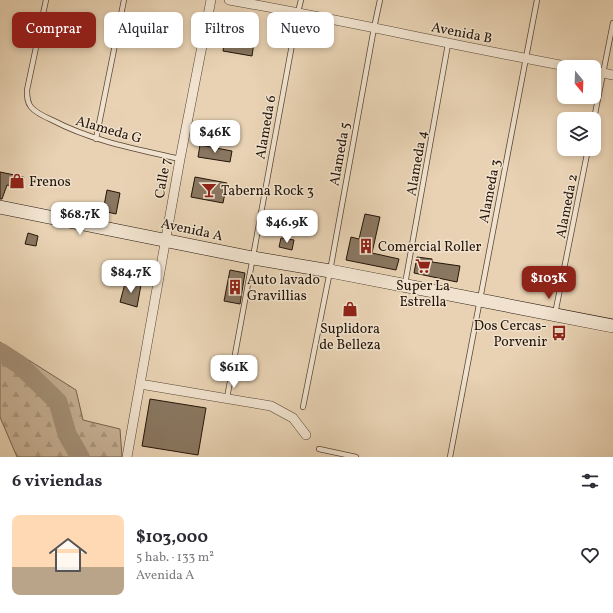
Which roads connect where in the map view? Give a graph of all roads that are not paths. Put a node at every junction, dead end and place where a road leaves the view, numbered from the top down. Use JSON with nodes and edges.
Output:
{"nodes":[{"id":1,"x":46,"y":0,"type":"edge"},
{"id":2,"x":124,"y":0,"type":"edge"},
{"id":3,"x":211,"y":0,"type":"edge"},
{"id":4,"x":229,"y":0,"type":"edge"},
{"id":5,"x":301,"y":0,"type":"edge"},
{"id":6,"x":380,"y":0,"type":"edge"},
{"id":7,"x":537,"y":0,"type":"edge"},
{"id":8,"x":298,"y":12,"type":"joint"},
{"id":9,"x":334,"y":20,"type":"edge"},
{"id":10,"x":613,"y":23,"type":"edge"},
{"id":11,"x":374,"y":28,"type":"junction"},
{"id":12,"x":448,"y":44,"type":"junction"},
{"id":13,"x":291,"y":48,"type":"edge"},
{"id":14,"x":526,"y":58,"type":"junction"},
{"id":15,"x":601,"y":62,"type":"edge"},
{"id":16,"x":557,"y":64,"type":"edge"},
{"id":17,"x":601,"y":73,"type":"edge"},
{"id":18,"x":613,"y":75,"type":"edge"},
{"id":19,"x":96,"y":139,"type":"junction"},
{"id":20,"x":587,"y":156,"type":"edge"},
{"id":21,"x":180,"y":159,"type":"junction"},
{"id":22,"x":0,"y":208,"type":"edge"},
{"id":23,"x":165,"y":240,"type":"junction"},
{"id":24,"x":253,"y":258,"type":"junction"},
{"id":25,"x":330,"y":271,"type":"junction"},
{"id":26,"x":405,"y":286,"type":"junction"},
{"id":27,"x":479,"y":300,"type":"junction"},
{"id":28,"x":555,"y":314,"type":"junction"},
{"id":29,"x":613,"y":326,"type":"edge"},
{"id":30,"x":140,"y":384,"type":"junction"},
{"id":31,"x":227,"y":398,"type":"junction"},
{"id":32,"x":303,"y":407,"type":"dead end"},
{"id":33,"x":306,"y":435,"type":"dead end"},
{"id":34,"x":319,"y":449,"type":"dead end"},
{"id":35,"x":127,"y":457,"type":"edge"},
{"id":36,"x":356,"y":457,"type":"edge"},
{"id":37,"x":450,"y":457,"type":"edge"}],
"edges":[{"from":1,"to":19,"type":"lane","name":"Alameda G"},
{"from":2,"to":19,"type":"lane"},
{"from":3,"to":21,"type":"street","name":"Calle 7"},
{"from":4,"to":8,"type":"street","name":"Avenida B"},
{"from":5,"to":8,"type":"lane","name":"Alameda 6"},
{"from":6,"to":11,"type":"lane","name":"Alameda 5"},
{"from":7,"to":14,"type":"lane","name":"Alameda 3"},
{"from":9,"to":11,"type":"street","name":"Avenida B"},
{"from":10,"to":15,"type":"lane"},
{"from":11,"to":12,"type":"street","name":"Avenida B"},
{"from":11,"to":25,"type":"lane","name":"Alameda 5"},
{"from":12,"to":14,"type":"street","name":"Avenida B"},
{"from":12,"to":26,"type":"lane","name":"Alameda 4"},
{"from":13,"to":24,"type":"lane","name":"Alameda 6"},
{"from":14,"to":16,"type":"street","name":"Avenida B"},
{"from":14,"to":27,"type":"lane","name":"Alameda 3"},
{"from":17,"to":18,"type":"street"},
{"from":19,"to":21,"type":"lane","name":"Alameda G"},
{"from":20,"to":28,"type":"lane","name":"Alameda 2"},
{"from":21,"to":23,"type":"street","name":"Calle 7"},
{"from":22,"to":23,"type":"street","name":"Avenida A"},
{"from":23,"to":24,"type":"street","name":"Avenida A"},
{"from":23,"to":30,"type":"street","name":"Calle 7"},
{"from":24,"to":25,"type":"street","name":"Avenida A"},
{"from":24,"to":31,"type":"lane"},
{"from":25,"to":26,"type":"street","name":"Avenida A"},
{"from":25,"to":32,"type":"lane","name":"Alameda 5"},
{"from":26,"to":27,"type":"street","name":"Avenida A"},
{"from":27,"to":28,"type":"street","name":"Avenida A"},
{"from":27,"to":37,"type":"lane","name":"Alameda 3"},
{"from":28,"to":29,"type":"street","name":"Avenida A"},
{"from":30,"to":31,"type":"street"},
{"from":30,"to":35,"type":"street","name":"Calle 7"},
{"from":31,"to":33,"type":"street"},
{"from":34,"to":36,"type":"lane"}]}
